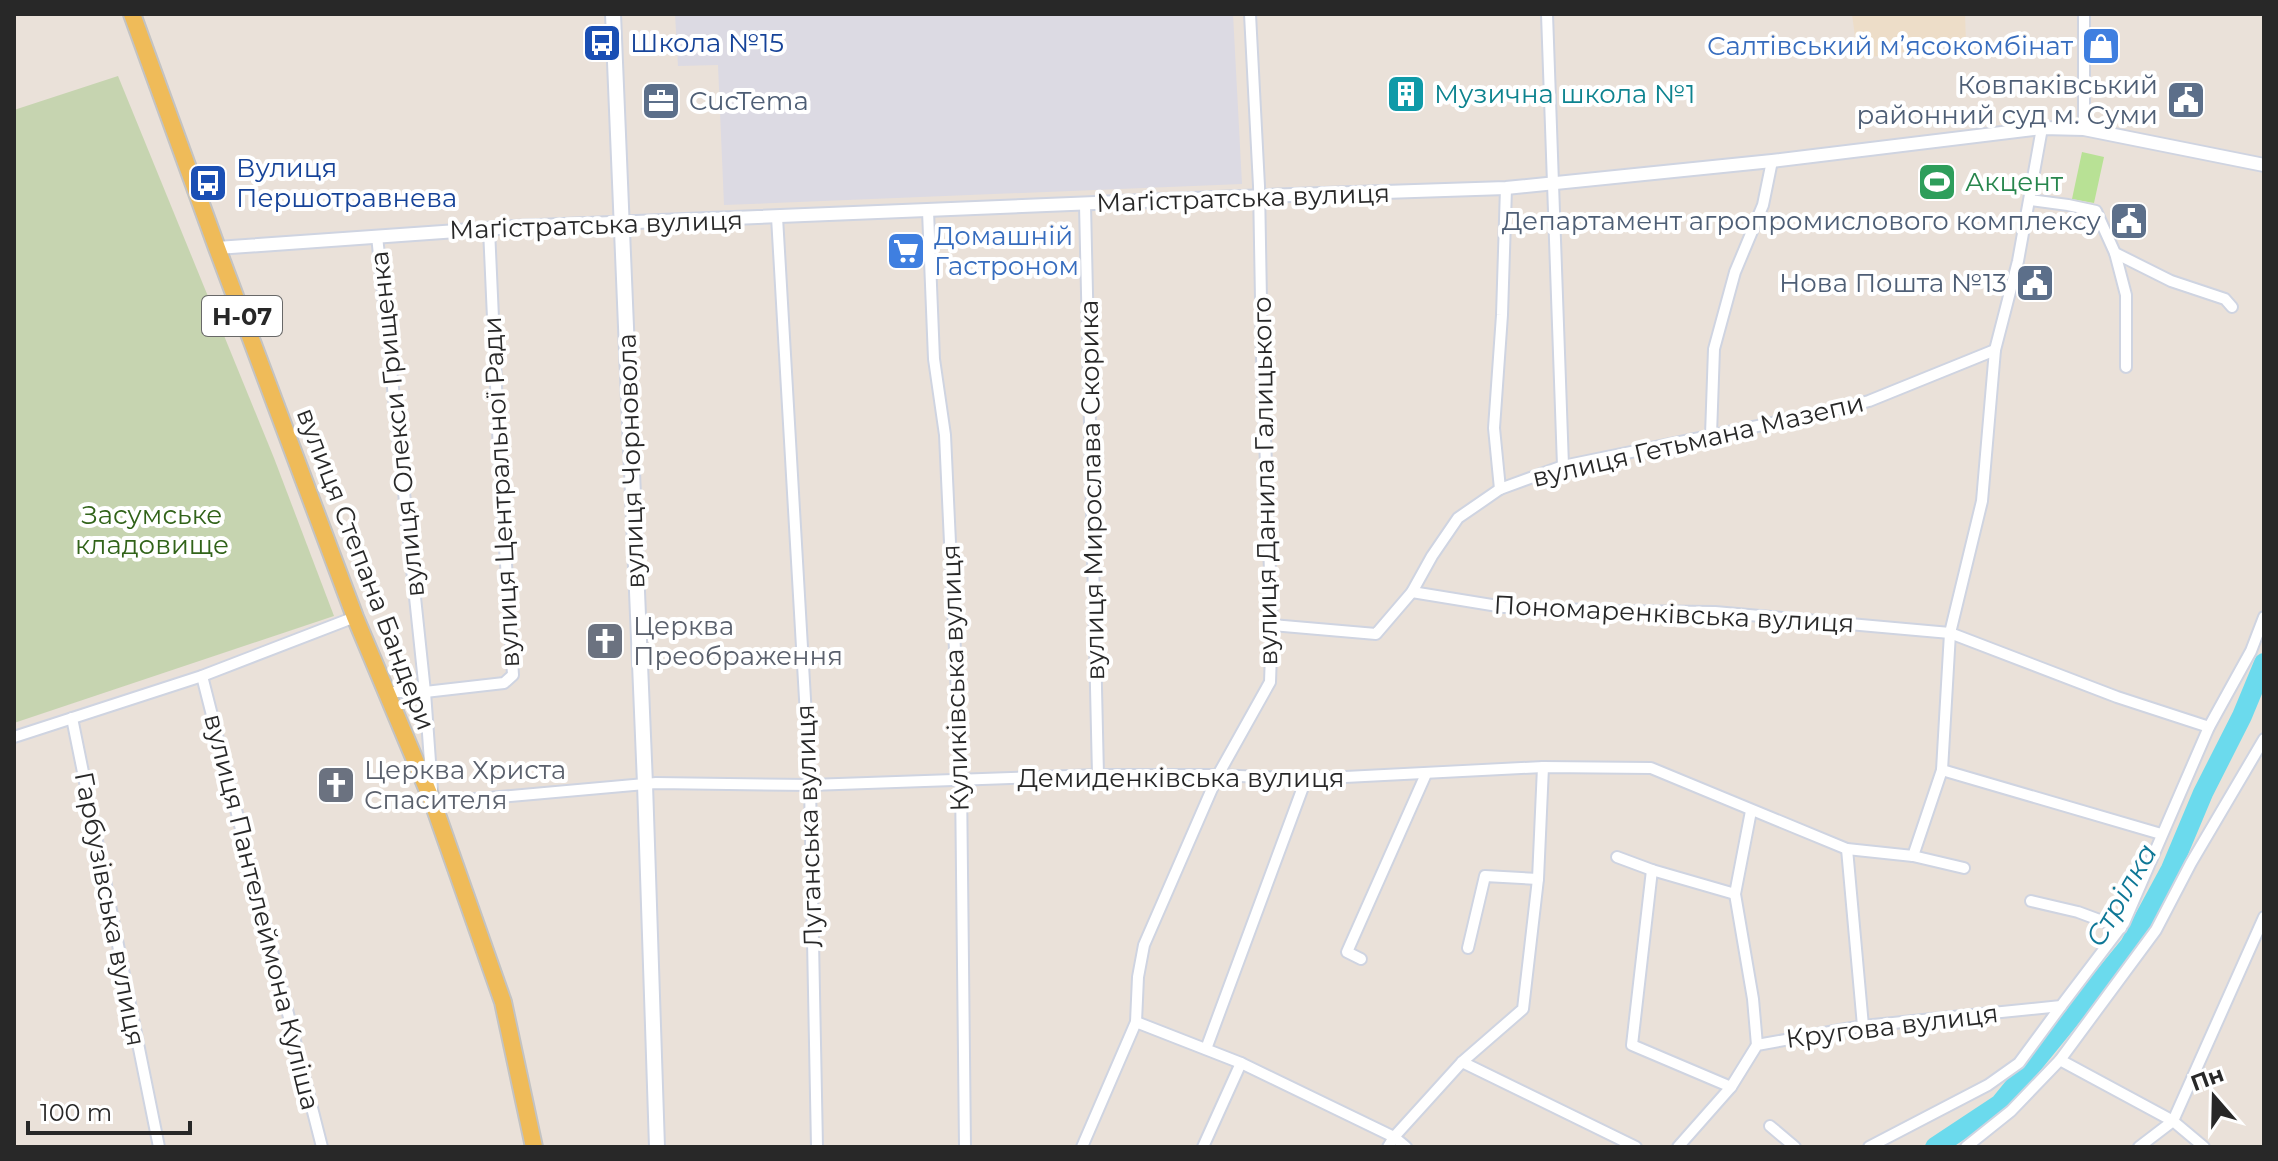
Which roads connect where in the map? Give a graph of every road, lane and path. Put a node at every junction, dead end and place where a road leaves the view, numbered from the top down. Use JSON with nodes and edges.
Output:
{"nodes":[{"id":1,"x":132,"y":14,"type":"edge"},
{"id":2,"x":613,"y":14,"type":"edge"},
{"id":3,"x":1250,"y":14,"type":"edge"},
{"id":4,"x":1547,"y":14,"type":"edge"},
{"id":5,"x":2084,"y":14,"type":"edge"},
{"id":6,"x":2042,"y":128,"type":"junction"},
{"id":7,"x":2084,"y":129,"type":"junction"},
{"id":8,"x":1772,"y":161,"type":"junction"},
{"id":9,"x":2264,"y":165,"type":"edge"},
{"id":10,"x":1554,"y":183,"type":"junction"},
{"id":11,"x":1506,"y":188,"type":"junction"},
{"id":12,"x":1259,"y":196,"type":"junction"},
{"id":13,"x":2030,"y":200,"type":"junction"},
{"id":14,"x":1085,"y":205,"type":"junction"},
{"id":15,"x":928,"y":211,"type":"junction"},
{"id":16,"x":777,"y":217,"type":"junction"},
{"id":17,"x":622,"y":224,"type":"junction"},
{"id":18,"x":489,"y":229,"type":"junction"},
{"id":19,"x":377,"y":236,"type":"junction"},
{"id":20,"x":217,"y":248,"type":"junction"},
{"id":21,"x":2115,"y":253,"type":"junction"},
{"id":22,"x":2232,"y":307,"type":"dead end"},
{"id":23,"x":1995,"y":350,"type":"junction"},
{"id":24,"x":2126,"y":367,"type":"dead end"},
{"id":25,"x":1711,"y":435,"type":"junction"},
{"id":26,"x":1563,"y":466,"type":"junction"},
{"id":27,"x":1500,"y":489,"type":"junction"},
{"id":28,"x":1412,"y":592,"type":"junction"},
{"id":29,"x":355,"y":617,"type":"junction"},
{"id":30,"x":2264,"y":617,"type":"edge"},
{"id":31,"x":1272,"y":625,"type":"junction"},
{"id":32,"x":1950,"y":633,"type":"junction"},
{"id":33,"x":202,"y":676,"type":"junction"},
{"id":34,"x":387,"y":692,"type":"junction"},
{"id":35,"x":425,"y":692,"type":"junction"},
{"id":36,"x":72,"y":718,"type":"junction"},
{"id":37,"x":2209,"y":727,"type":"junction"},
{"id":38,"x":14,"y":737,"type":"edge"},
{"id":39,"x":2264,"y":739,"type":"edge"},
{"id":40,"x":1543,"y":767,"type":"junction"},
{"id":41,"x":1942,"y":770,"type":"junction"},
{"id":42,"x":1426,"y":774,"type":"junction"},
{"id":43,"x":1098,"y":775,"type":"junction"},
{"id":44,"x":1218,"y":775,"type":"junction"},
{"id":45,"x":1306,"y":779,"type":"junction"},
{"id":46,"x":961,"y":780,"type":"junction"},
{"id":47,"x":645,"y":784,"type":"junction"},
{"id":48,"x":810,"y":785,"type":"junction"},
{"id":49,"x":433,"y":803,"type":"junction"},
{"id":50,"x":1751,"y":811,"type":"junction"},
{"id":51,"x":2161,"y":834,"type":"junction"},
{"id":52,"x":1847,"y":849,"type":"junction"},
{"id":53,"x":1913,"y":856,"type":"junction"},
{"id":54,"x":1617,"y":857,"type":"dead end"},
{"id":55,"x":1964,"y":868,"type":"dead end"},
{"id":56,"x":1652,"y":870,"type":"junction"},
{"id":57,"x":1538,"y":879,"type":"junction"},
{"id":58,"x":1735,"y":894,"type":"junction"},
{"id":59,"x":2031,"y":901,"type":"dead end"},
{"id":60,"x":2264,"y":917,"type":"edge"},
{"id":61,"x":2121,"y":928,"type":"junction"},
{"id":62,"x":1468,"y":948,"type":"dead end"},
{"id":63,"x":1361,"y":959,"type":"dead end"},
{"id":64,"x":2061,"y":1006,"type":"junction"},
{"id":65,"x":1136,"y":1022,"type":"junction"},
{"id":66,"x":1863,"y":1026,"type":"junction"},
{"id":67,"x":1757,"y":1045,"type":"junction"},
{"id":68,"x":1206,"y":1049,"type":"junction"},
{"id":69,"x":2060,"y":1060,"type":"junction"},
{"id":70,"x":1462,"y":1062,"type":"junction"},
{"id":71,"x":1241,"y":1063,"type":"junction"},
{"id":72,"x":1731,"y":1087,"type":"junction"},
{"id":73,"x":2173,"y":1121,"type":"junction"},
{"id":74,"x":1770,"y":1126,"type":"dead end"},
{"id":75,"x":1391,"y":1142,"type":"edge"},
{"id":76,"x":159,"y":1147,"type":"edge"},
{"id":77,"x":322,"y":1147,"type":"edge"},
{"id":78,"x":534,"y":1147,"type":"edge"},
{"id":79,"x":657,"y":1147,"type":"edge"},
{"id":80,"x":817,"y":1147,"type":"edge"},
{"id":81,"x":965,"y":1147,"type":"edge"},
{"id":82,"x":1082,"y":1147,"type":"edge"},
{"id":83,"x":1203,"y":1147,"type":"edge"},
{"id":84,"x":1406,"y":1147,"type":"edge"},
{"id":85,"x":1636,"y":1147,"type":"edge"},
{"id":86,"x":1678,"y":1147,"type":"edge"},
{"id":87,"x":1795,"y":1147,"type":"edge"},
{"id":88,"x":1869,"y":1147,"type":"edge"},
{"id":89,"x":1966,"y":1147,"type":"edge"},
{"id":90,"x":2139,"y":1147,"type":"edge"},
{"id":91,"x":2204,"y":1147,"type":"edge"}],
"edges":[{"from":1,"to":20,"type":"main road","name":"вулиця Степана Бандери","number":"Н-07"},
{"from":2,"to":17,"type":"main road","name":"вулиця Чорновола"},
{"from":3,"to":12,"type":"street","name":"вулиця Данила Галицького"},
{"from":4,"to":10,"type":"street"},
{"from":5,"to":7,"type":"street"},
{"from":6,"to":7,"type":"street","name":"Маґістратська вулиця"},
{"from":6,"to":8,"type":"street","name":"Маґістратська вулиця"},
{"from":6,"to":13,"type":"street"},
{"from":7,"to":9,"type":"street","name":"Маґістратська вулиця"},
{"from":8,"to":10,"type":"street","name":"Маґістратська вулиця"},
{"from":8,"to":25,"type":"street"},
{"from":10,"to":11,"type":"street","name":"Маґістратська вулиця"},
{"from":10,"to":26,"type":"street"},
{"from":11,"to":12,"type":"street","name":"Маґістратська вулиця"},
{"from":11,"to":27,"type":"street"},
{"from":12,"to":14,"type":"street","name":"Маґістратська вулиця"},
{"from":12,"to":31,"type":"street","name":"вулиця Данила Галицького"},
{"from":13,"to":21,"type":"street"},
{"from":13,"to":23,"type":"street"},
{"from":14,"to":15,"type":"street","name":"Маґістратська вулиця"},
{"from":14,"to":43,"type":"street","name":"вулиця Мирослава Скорика"},
{"from":15,"to":16,"type":"street","name":"Маґістратська вулиця"},
{"from":15,"to":46,"type":"street","name":"Куликівська вулиця"},
{"from":16,"to":17,"type":"street","name":"Маґістратська вулиця"},
{"from":16,"to":48,"type":"street","name":"Луганська вулиця"},
{"from":17,"to":18,"type":"street","name":"Маґістратська вулиця"},
{"from":17,"to":47,"type":"main road","name":"вулиця Чорновола"},
{"from":18,"to":19,"type":"street","name":"Маґістратська вулиця"},
{"from":18,"to":35,"type":"street","name":"вулиця Центральної Ради"},
{"from":19,"to":20,"type":"street","name":"Маґістратська вулиця"},
{"from":19,"to":35,"type":"street","name":"вулиця Олекси Грищенка"},
{"from":20,"to":29,"type":"main road","name":"вулиця Степана Бандери","number":"Н-07"},
{"from":21,"to":22,"type":"street"},
{"from":21,"to":24,"type":"street"},
{"from":23,"to":25,"type":"street","name":"вулиця Гетьмана Мазепи"},
{"from":23,"to":32,"type":"street"},
{"from":25,"to":26,"type":"street","name":"вулиця Гетьмана Мазепи"},
{"from":26,"to":27,"type":"street","name":"вулиця Гетьмана Мазепи"},
{"from":27,"to":28,"type":"street","name":"вулиця Гетьмана Мазепи"},
{"from":28,"to":31,"type":"street","name":"вулиця Гетьмана Мазепи"},
{"from":28,"to":32,"type":"street","name":"Пономаренківська вулиця"},
{"from":29,"to":33,"type":"street"},
{"from":29,"to":34,"type":"main road","name":"вулиця Степана Бандери","number":"Н-07"},
{"from":30,"to":37,"type":"street","name":"Кругова вулиця"},
{"from":31,"to":44,"type":"street","name":"вулиця Данила Галицького"},
{"from":32,"to":37,"type":"street","name":"Пономаренківська вулиця"},
{"from":32,"to":41,"type":"street"},
{"from":33,"to":36,"type":"street"},
{"from":33,"to":77,"type":"street","name":"вулиця Пантелеймона Куліша"},
{"from":34,"to":35,"type":"street","name":"вулиця Центральної Ради"},
{"from":34,"to":49,"type":"main road","name":"вулиця Степана Бандери","number":"Н-07"},
{"from":35,"to":49,"type":"street","name":"вулиця Олекси Грищенка"},
{"from":36,"to":38,"type":"street"},
{"from":36,"to":76,"type":"street","name":"Гарбузівська вулиця"},
{"from":37,"to":51,"type":"street","name":"Кругова вулиця"},
{"from":39,"to":69,"type":"street"},
{"from":40,"to":42,"type":"street","name":"Демиденківська вулиця"},
{"from":40,"to":50,"type":"street","name":"Демиденківська вулиця"},
{"from":40,"to":57,"type":"street"},
{"from":41,"to":51,"type":"street"},
{"from":41,"to":53,"type":"street"},
{"from":42,"to":45,"type":"street","name":"Демиденківська вулиця"},
{"from":42,"to":63,"type":"street"},
{"from":43,"to":44,"type":"street","name":"Демиденківська вулиця"},
{"from":43,"to":46,"type":"street","name":"Демиденківська вулиця"},
{"from":44,"to":45,"type":"street","name":"Демиденківська вулиця"},
{"from":44,"to":65,"type":"street","name":"вулиця Данила Галицького"},
{"from":45,"to":68,"type":"street"},
{"from":46,"to":48,"type":"street","name":"Демиденківська вулиця"},
{"from":46,"to":81,"type":"street","name":"Куликівська вулиця"},
{"from":47,"to":48,"type":"street","name":"Демиденківська вулиця"},
{"from":47,"to":49,"type":"street","name":"Демиденківська вулиця"},
{"from":47,"to":79,"type":"main road","name":"вулиця Чорновола"},
{"from":48,"to":80,"type":"street","name":"Луганська вулиця"},
{"from":49,"to":78,"type":"main road","name":"вулиця Степана Бандери","number":"Н-07"},
{"from":50,"to":52,"type":"street","name":"Демиденківська вулиця"},
{"from":50,"to":58,"type":"street"},
{"from":51,"to":61,"type":"street","name":"Кругова вулиця"},
{"from":52,"to":53,"type":"street","name":"Демиденківська вулиця"},
{"from":52,"to":66,"type":"street"},
{"from":53,"to":55,"type":"street","name":"Демиденківська вулиця"},
{"from":54,"to":56,"type":"street"},
{"from":56,"to":58,"type":"street"},
{"from":56,"to":72,"type":"street"},
{"from":57,"to":62,"type":"street"},
{"from":57,"to":70,"type":"street"},
{"from":58,"to":67,"type":"street"},
{"from":59,"to":61,"type":"street"},
{"from":60,"to":73,"type":"street"},
{"from":61,"to":64,"type":"street","name":"Кругова вулиця"},
{"from":64,"to":66,"type":"street","name":"Кругова вулиця"},
{"from":64,"to":88,"type":"street","name":"Кругова вулиця"},
{"from":65,"to":68,"type":"street"},
{"from":65,"to":82,"type":"street","name":"вулиця Данила Галицького"},
{"from":66,"to":67,"type":"street","name":"Кругова вулиця"},
{"from":67,"to":72,"type":"street","name":"Кругова вулиця"},
{"from":68,"to":71,"type":"street"},
{"from":69,"to":73,"type":"street"},
{"from":69,"to":89,"type":"street"},
{"from":70,"to":75,"type":"street"},
{"from":70,"to":85,"type":"street"},
{"from":71,"to":75,"type":"street"},
{"from":71,"to":83,"type":"street"},
{"from":72,"to":86,"type":"street","name":"Кругова вулиця"},
{"from":73,"to":90,"type":"street"},
{"from":73,"to":91,"type":"street"},
{"from":74,"to":87,"type":"street"},
{"from":75,"to":84,"type":"street"}]}
